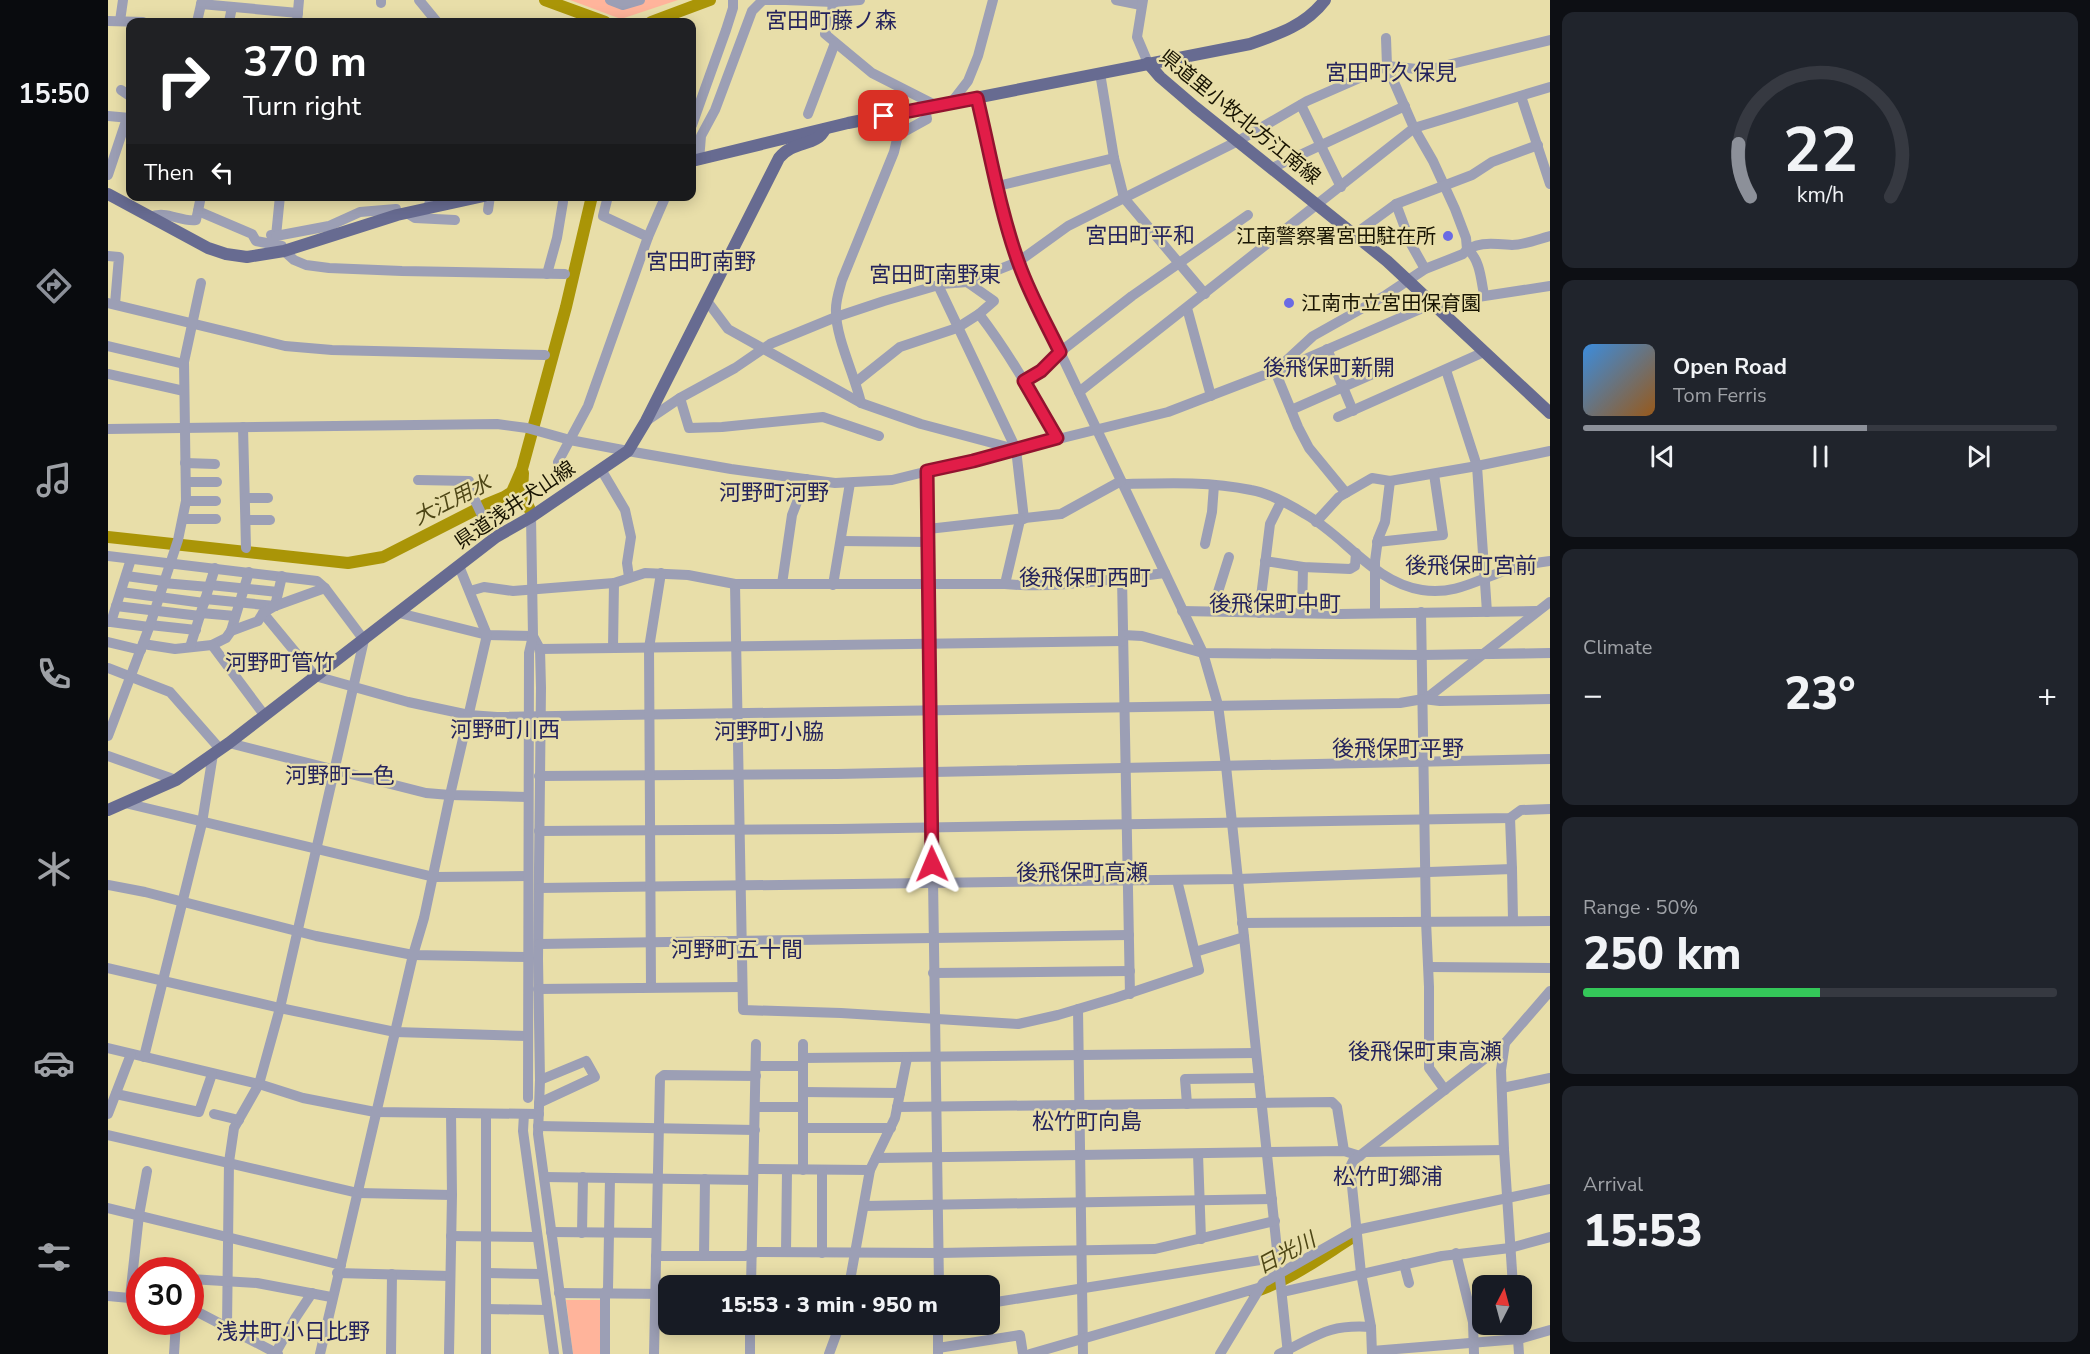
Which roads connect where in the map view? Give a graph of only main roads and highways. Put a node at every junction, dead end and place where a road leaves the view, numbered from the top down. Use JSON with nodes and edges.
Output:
{"nodes":[{"id":1,"x":1325,"y":0,"type":"edge"},
{"id":2,"x":1148,"y":63,"type":"junction"},
{"id":3,"x":825,"y":129,"type":"junction"},
{"id":4,"x":696,"y":160,"type":"edge"},
{"id":5,"x":108,"y":194,"type":"edge"},
{"id":6,"x":461,"y":201,"type":"edge"},
{"id":7,"x":1550,"y":413,"type":"edge"},
{"id":8,"x":108,"y":810,"type":"edge"}],
"edges":[{"from":1,"to":2,"type":"main road"},
{"from":2,"to":3,"type":"main road","name":"県道里小牧北方江南線"},
{"from":2,"to":7,"type":"main road","name":"県道里小牧北方江南線"},
{"from":3,"to":4,"type":"main road","name":"県道里小牧北方江南線"},
{"from":3,"to":8,"type":"main road","name":"県道浅井犬山線"},
{"from":5,"to":6,"type":"main road"}]}
